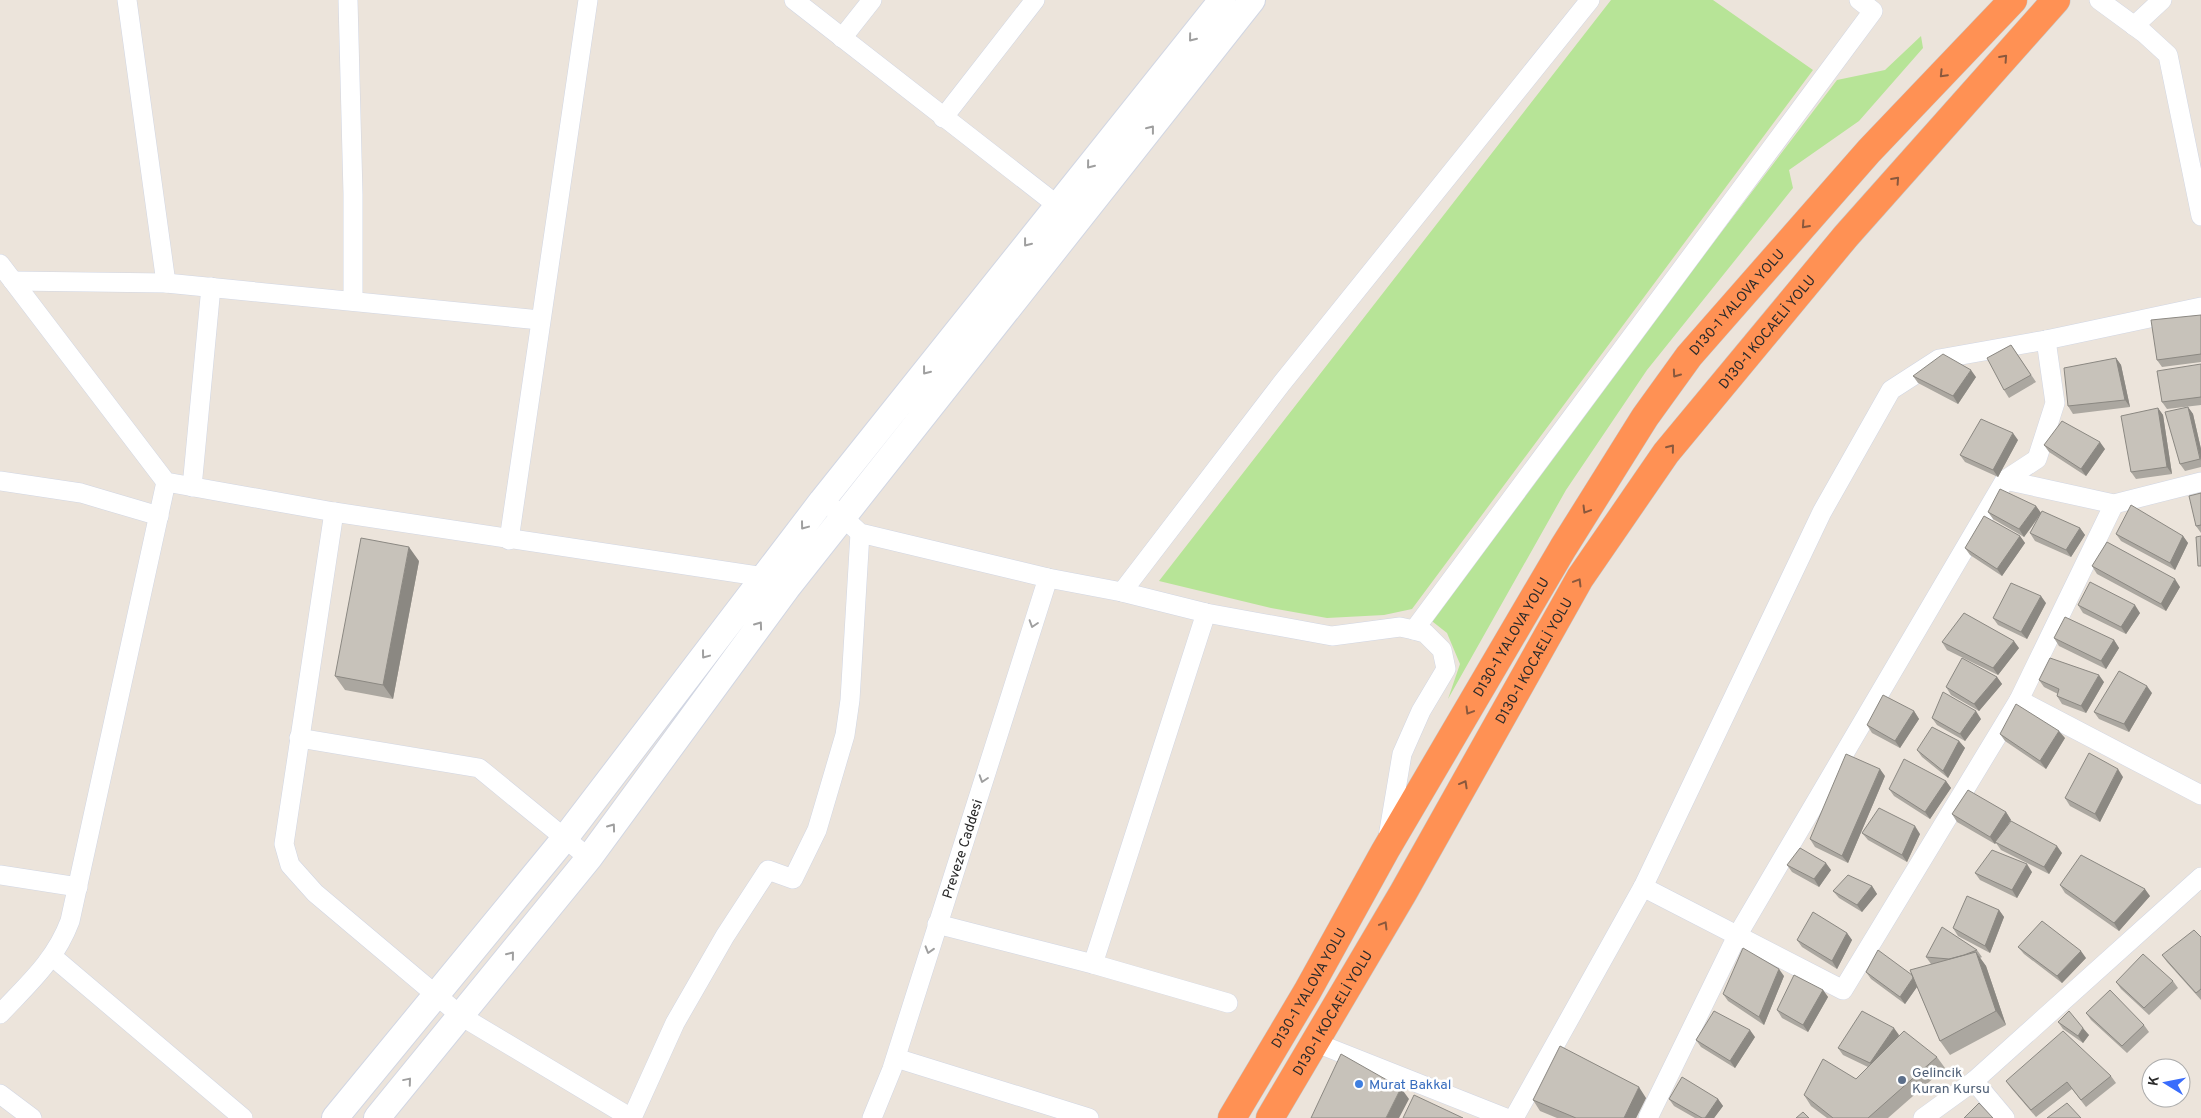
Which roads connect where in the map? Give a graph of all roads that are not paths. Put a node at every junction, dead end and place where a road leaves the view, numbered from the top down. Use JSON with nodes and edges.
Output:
{"nodes":[{"id":1,"x":127,"y":0,"type":"edge"},
{"id":2,"x":348,"y":0,"type":"edge"},
{"id":3,"x":588,"y":0,"type":"edge"},
{"id":4,"x":794,"y":0,"type":"edge"},
{"id":5,"x":872,"y":0,"type":"edge"},
{"id":6,"x":1035,"y":0,"type":"edge"},
{"id":7,"x":1222,"y":0,"type":"edge"},
{"id":8,"x":1252,"y":0,"type":"edge"},
{"id":9,"x":1590,"y":0,"type":"edge"},
{"id":10,"x":1860,"y":0,"type":"edge"},
{"id":11,"x":2013,"y":0,"type":"edge"},
{"id":12,"x":2056,"y":0,"type":"edge"},
{"id":13,"x":2099,"y":0,"type":"edge"},
{"id":14,"x":2162,"y":0,"type":"edge"},
{"id":15,"x":2134,"y":26,"type":"junction"},
{"id":16,"x":842,"y":38,"type":"junction"},
{"id":17,"x":943,"y":118,"type":"junction"},
{"id":18,"x":1058,"y":205,"type":"junction"},
{"id":19,"x":2201,"y":216,"type":"edge"},
{"id":20,"x":0,"y":264,"type":"edge"},
{"id":21,"x":13,"y":282,"type":"junction"},
{"id":22,"x":166,"y":283,"type":"junction"},
{"id":23,"x":211,"y":287,"type":"junction"},
{"id":24,"x":353,"y":301,"type":"junction"},
{"id":25,"x":2201,"y":307,"type":"edge"},
{"id":26,"x":540,"y":320,"type":"junction"},
{"id":27,"x":2046,"y":340,"type":"junction"},
{"id":28,"x":2005,"y":480,"type":"junction"},
{"id":29,"x":0,"y":481,"type":"edge"},
{"id":30,"x":166,"y":482,"type":"junction"},
{"id":31,"x":2201,"y":482,"type":"edge"},
{"id":32,"x":192,"y":487,"type":"junction"},
{"id":33,"x":822,"y":501,"type":"junction"},
{"id":34,"x":2114,"y":504,"type":"junction"},
{"id":35,"x":334,"y":512,"type":"junction"},
{"id":36,"x":159,"y":516,"type":"junction"},
{"id":37,"x":852,"y":524,"type":"junction"},
{"id":38,"x":509,"y":540,"type":"junction"},
{"id":39,"x":1048,"y":578,"type":"junction"},
{"id":40,"x":776,"y":582,"type":"junction"},
{"id":41,"x":1122,"y":592,"type":"junction"},
{"id":42,"x":1206,"y":614,"type":"junction"},
{"id":43,"x":1414,"y":630,"type":"junction"},
{"id":44,"x":2020,"y":700,"type":"junction"},
{"id":45,"x":299,"y":738,"type":"junction"},
{"id":46,"x":2201,"y":795,"type":"edge"},
{"id":47,"x":565,"y":838,"type":"junction"},
{"id":48,"x":1385,"y":851,"type":"junction"},
{"id":49,"x":589,"y":858,"type":"junction"},
{"id":50,"x":0,"y":874,"type":"edge"},
{"id":51,"x":2201,"y":877,"type":"edge"},
{"id":52,"x":78,"y":887,"type":"junction"},
{"id":53,"x":1643,"y":887,"type":"junction"},
{"id":54,"x":937,"y":924,"type":"junction"},
{"id":55,"x":1737,"y":936,"type":"junction"},
{"id":56,"x":53,"y":956,"type":"junction"},
{"id":57,"x":1093,"y":964,"type":"junction"},
{"id":58,"x":437,"y":996,"type":"junction"},
{"id":59,"x":1228,"y":1003,"type":"dead end"},
{"id":60,"x":0,"y":1014,"type":"edge"},
{"id":61,"x":461,"y":1016,"type":"junction"},
{"id":62,"x":1314,"y":1042,"type":"junction"},
{"id":63,"x":896,"y":1058,"type":"junction"},
{"id":64,"x":1974,"y":1081,"type":"junction"},
{"id":65,"x":0,"y":1094,"type":"edge"},
{"id":66,"x":1279,"y":1115,"type":"edge"},
{"id":67,"x":32,"y":1118,"type":"edge"},
{"id":68,"x":243,"y":1118,"type":"edge"},
{"id":69,"x":335,"y":1118,"type":"edge"},
{"id":70,"x":377,"y":1118,"type":"edge"},
{"id":71,"x":631,"y":1118,"type":"edge"},
{"id":72,"x":872,"y":1118,"type":"edge"},
{"id":73,"x":1089,"y":1118,"type":"edge"},
{"id":74,"x":1232,"y":1118,"type":"edge"},
{"id":75,"x":1506,"y":1118,"type":"edge"},
{"id":76,"x":1514,"y":1118,"type":"edge"},
{"id":77,"x":1648,"y":1118,"type":"edge"},
{"id":78,"x":1923,"y":1118,"type":"edge"},
{"id":79,"x":2005,"y":1118,"type":"edge"}],
"edges":[{"from":1,"to":22,"type":"street"},
{"from":2,"to":24,"type":"street"},
{"from":3,"to":26,"type":"street"},
{"from":4,"to":16,"type":"street"},
{"from":5,"to":16,"type":"street"},
{"from":6,"to":17,"type":"street"},
{"from":7,"to":18,"type":"main road","one_way":true},
{"from":37,"to":8,"type":"main road","one_way":true},
{"from":9,"to":41,"type":"street"},
{"from":10,"to":43,"type":"street"},
{"from":11,"to":48,"type":"highway","name":"D130-1 YALOVA YOLU","one_way":true},
{"from":62,"to":12,"type":"highway","name":"D130-1 KOCAELİ YOLU","one_way":true},
{"from":13,"to":15,"type":"street"},
{"from":14,"to":15,"type":"street"},
{"from":15,"to":19,"type":"street"},
{"from":16,"to":17,"type":"street"},
{"from":17,"to":18,"type":"street"},
{"from":18,"to":33,"type":"main road","one_way":true},
{"from":20,"to":21,"type":"street"},
{"from":21,"to":22,"type":"street"},
{"from":21,"to":30,"type":"street"},
{"from":22,"to":23,"type":"street"},
{"from":23,"to":24,"type":"street"},
{"from":23,"to":32,"type":"street"},
{"from":24,"to":26,"type":"street"},
{"from":25,"to":27,"type":"street"},
{"from":26,"to":38,"type":"street"},
{"from":27,"to":28,"type":"street"},
{"from":27,"to":53,"type":"street"},
{"from":28,"to":34,"type":"street"},
{"from":28,"to":55,"type":"street"},
{"from":29,"to":36,"type":"street"},
{"from":30,"to":32,"type":"street"},
{"from":30,"to":36,"type":"street"},
{"from":31,"to":34,"type":"street"},
{"from":32,"to":35,"type":"street"},
{"from":33,"to":37,"type":"street"},
{"from":33,"to":40,"type":"main road","one_way":true},
{"from":34,"to":44,"type":"street"},
{"from":35,"to":38,"type":"street"},
{"from":35,"to":45,"type":"street"},
{"from":36,"to":52,"type":"street"},
{"from":37,"to":39,"type":"street"},
{"from":37,"to":40,"type":"main road"},
{"from":37,"to":71,"type":"street"},
{"from":38,"to":40,"type":"street"},
{"from":39,"to":41,"type":"street"},
{"from":39,"to":54,"type":"street","name":"Preveze Caddesi","one_way":true},
{"from":40,"to":47,"type":"main road","one_way":true},
{"from":49,"to":40,"type":"main road","one_way":true},
{"from":41,"to":42,"type":"street"},
{"from":42,"to":43,"type":"street"},
{"from":42,"to":57,"type":"street"},
{"from":43,"to":48,"type":"street"},
{"from":44,"to":46,"type":"street"},
{"from":44,"to":55,"type":"street"},
{"from":45,"to":47,"type":"street"},
{"from":45,"to":58,"type":"street"},
{"from":47,"to":49,"type":"street"},
{"from":47,"to":58,"type":"main road"},
{"from":48,"to":74,"type":"highway","name":"D130-1 YALOVA YOLU"},
{"from":61,"to":49,"type":"main road","one_way":true},
{"from":50,"to":52,"type":"street"},
{"from":51,"to":64,"type":"street"},
{"from":52,"to":56,"type":"street"},
{"from":53,"to":55,"type":"street"},
{"from":53,"to":76,"type":"street"},
{"from":54,"to":57,"type":"street"},
{"from":54,"to":63,"type":"street","name":"Preveze Caddesi","one_way":true},
{"from":55,"to":77,"type":"street"},
{"from":56,"to":60,"type":"street"},
{"from":56,"to":68,"type":"street"},
{"from":57,"to":59,"type":"street"},
{"from":58,"to":61,"type":"street"},
{"from":58,"to":69,"type":"main road"},
{"from":70,"to":61,"type":"main road","one_way":true},
{"from":61,"to":71,"type":"street"},
{"from":62,"to":66,"type":"highway","name":"D130-1 KOCAELİ YOLU"},
{"from":62,"to":75,"type":"street"},
{"from":63,"to":72,"type":"street","name":"Preveze Caddesi"},
{"from":63,"to":73,"type":"street"},
{"from":64,"to":78,"type":"street"},
{"from":64,"to":79,"type":"street"},
{"from":65,"to":67,"type":"street"}]}
